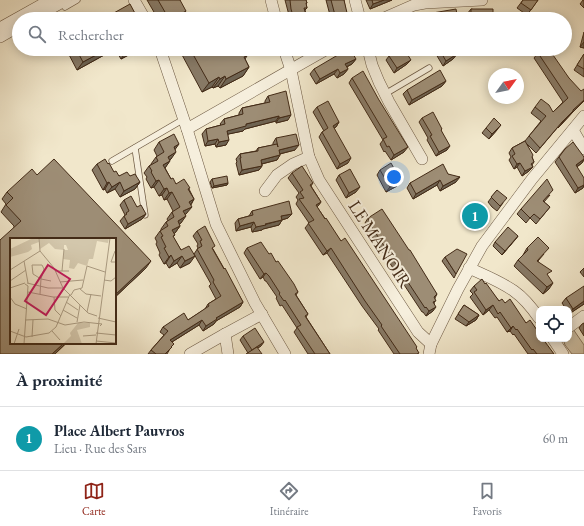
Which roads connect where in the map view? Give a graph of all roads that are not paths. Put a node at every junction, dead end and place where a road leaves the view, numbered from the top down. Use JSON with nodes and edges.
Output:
{"nodes":[{"id":1,"x":39,"y":0,"type":"edge"},
{"id":2,"x":50,"y":0,"type":"edge"},
{"id":3,"x":66,"y":0,"type":"edge"},
{"id":4,"x":77,"y":0,"type":"edge"},
{"id":5,"x":134,"y":0,"type":"edge"},
{"id":6,"x":271,"y":0,"type":"edge"},
{"id":7,"x":355,"y":0,"type":"edge"},
{"id":8,"x":482,"y":0,"type":"edge"},
{"id":9,"x":415,"y":2,"type":"edge"},
{"id":10,"x":18,"y":12,"type":"edge"},
{"id":11,"x":33,"y":12,"type":"edge"},
{"id":12,"x":45,"y":12,"type":"edge"},
{"id":13,"x":55,"y":12,"type":"edge"},
{"id":14,"x":141,"y":12,"type":"edge"},
{"id":15,"x":274,"y":12,"type":"edge"},
{"id":16,"x":358,"y":12,"type":"edge"},
{"id":17,"x":396,"y":12,"type":"edge"},
{"id":18,"x":12,"y":15,"type":"edge"},
{"id":19,"x":0,"y":22,"type":"edge"},
{"id":20,"x":12,"y":24,"type":"edge"},
{"id":21,"x":12,"y":27,"type":"edge"},
{"id":22,"x":0,"y":28,"type":"edge"},
{"id":23,"x":12,"y":36,"type":"edge"},
{"id":24,"x":0,"y":37,"type":"edge"},
{"id":25,"x":0,"y":42,"type":"edge"},
{"id":26,"x":162,"y":56,"type":"edge"},
{"id":27,"x":286,"y":56,"type":"edge"},
{"id":28,"x":315,"y":56,"type":"edge"},
{"id":29,"x":370,"y":56,"type":"edge"},
{"id":30,"x":429,"y":68,"type":"dead end"},
{"id":31,"x":290,"y":70,"type":"junction"},
{"id":32,"x":385,"y":94,"type":"junction"},
{"id":33,"x":584,"y":116,"type":"edge"},
{"id":34,"x":185,"y":124,"type":"junction"},
{"id":35,"x":573,"y":130,"type":"junction"},
{"id":36,"x":135,"y":148,"type":"junction"},
{"id":37,"x":584,"y":149,"type":"edge"},
{"id":38,"x":309,"y":157,"type":"junction"},
{"id":39,"x":422,"y":159,"type":"dead end"},
{"id":40,"x":112,"y":161,"type":"dead end"},
{"id":41,"x":265,"y":191,"type":"dead end"},
{"id":42,"x":145,"y":215,"type":"edge"},
{"id":43,"x":469,"y":268,"type":"junction"},
{"id":44,"x":536,"y":313,"type":"edge"},
{"id":45,"x":262,"y":314,"type":"junction"},
{"id":46,"x":584,"y":316,"type":"edge"},
{"id":47,"x":572,"y":325,"type":"edge"},
{"id":48,"x":225,"y":334,"type":"junction"},
{"id":49,"x":555,"y":342,"type":"edge"},
{"id":50,"x":430,"y":349,"type":"edge"},
{"id":51,"x":190,"y":354,"type":"edge"},
{"id":52,"x":228,"y":354,"type":"edge"},
{"id":53,"x":285,"y":354,"type":"edge"},
{"id":54,"x":564,"y":354,"type":"edge"}],
"edges":[{"from":1,"to":10,"type":"lane"},
{"from":2,"to":11,"type":"street"},
{"from":3,"to":12,"type":"street"},
{"from":4,"to":13,"type":"lane"},
{"from":5,"to":14,"type":"street"},
{"from":6,"to":15,"type":"street"},
{"from":7,"to":16,"type":"street"},
{"from":8,"to":9,"type":"street"},
{"from":9,"to":17,"type":"street"},
{"from":18,"to":19,"type":"lane"},
{"from":20,"to":22,"type":"street"},
{"from":21,"to":24,"type":"street"},
{"from":23,"to":25,"type":"lane"},
{"from":26,"to":34,"type":"street"},
{"from":27,"to":31,"type":"street","name":"LE MANOIR"},
{"from":28,"to":31,"type":"street"},
{"from":29,"to":32,"type":"street"},
{"from":30,"to":32,"type":"lane"},
{"from":31,"to":34,"type":"street"},
{"from":31,"to":38,"type":"street","name":"LE MANOIR"},
{"from":32,"to":39,"type":"street"},
{"from":33,"to":35,"type":"street"},
{"from":34,"to":36,"type":"lane"},
{"from":34,"to":45,"type":"street"},
{"from":35,"to":37,"type":"street"},
{"from":35,"to":43,"type":"street"},
{"from":36,"to":40,"type":"lane"},
{"from":36,"to":42,"type":"lane"},
{"from":38,"to":41,"type":"street"},
{"from":38,"to":50,"type":"street","name":"LE MANOIR"},
{"from":43,"to":44,"type":"street"},
{"from":43,"to":50,"type":"street"},
{"from":45,"to":48,"type":"street"},
{"from":45,"to":53,"type":"street"},
{"from":46,"to":47,"type":"street"},
{"from":48,"to":51,"type":"street"},
{"from":48,"to":52,"type":"street"},
{"from":49,"to":54,"type":"street"}]}
